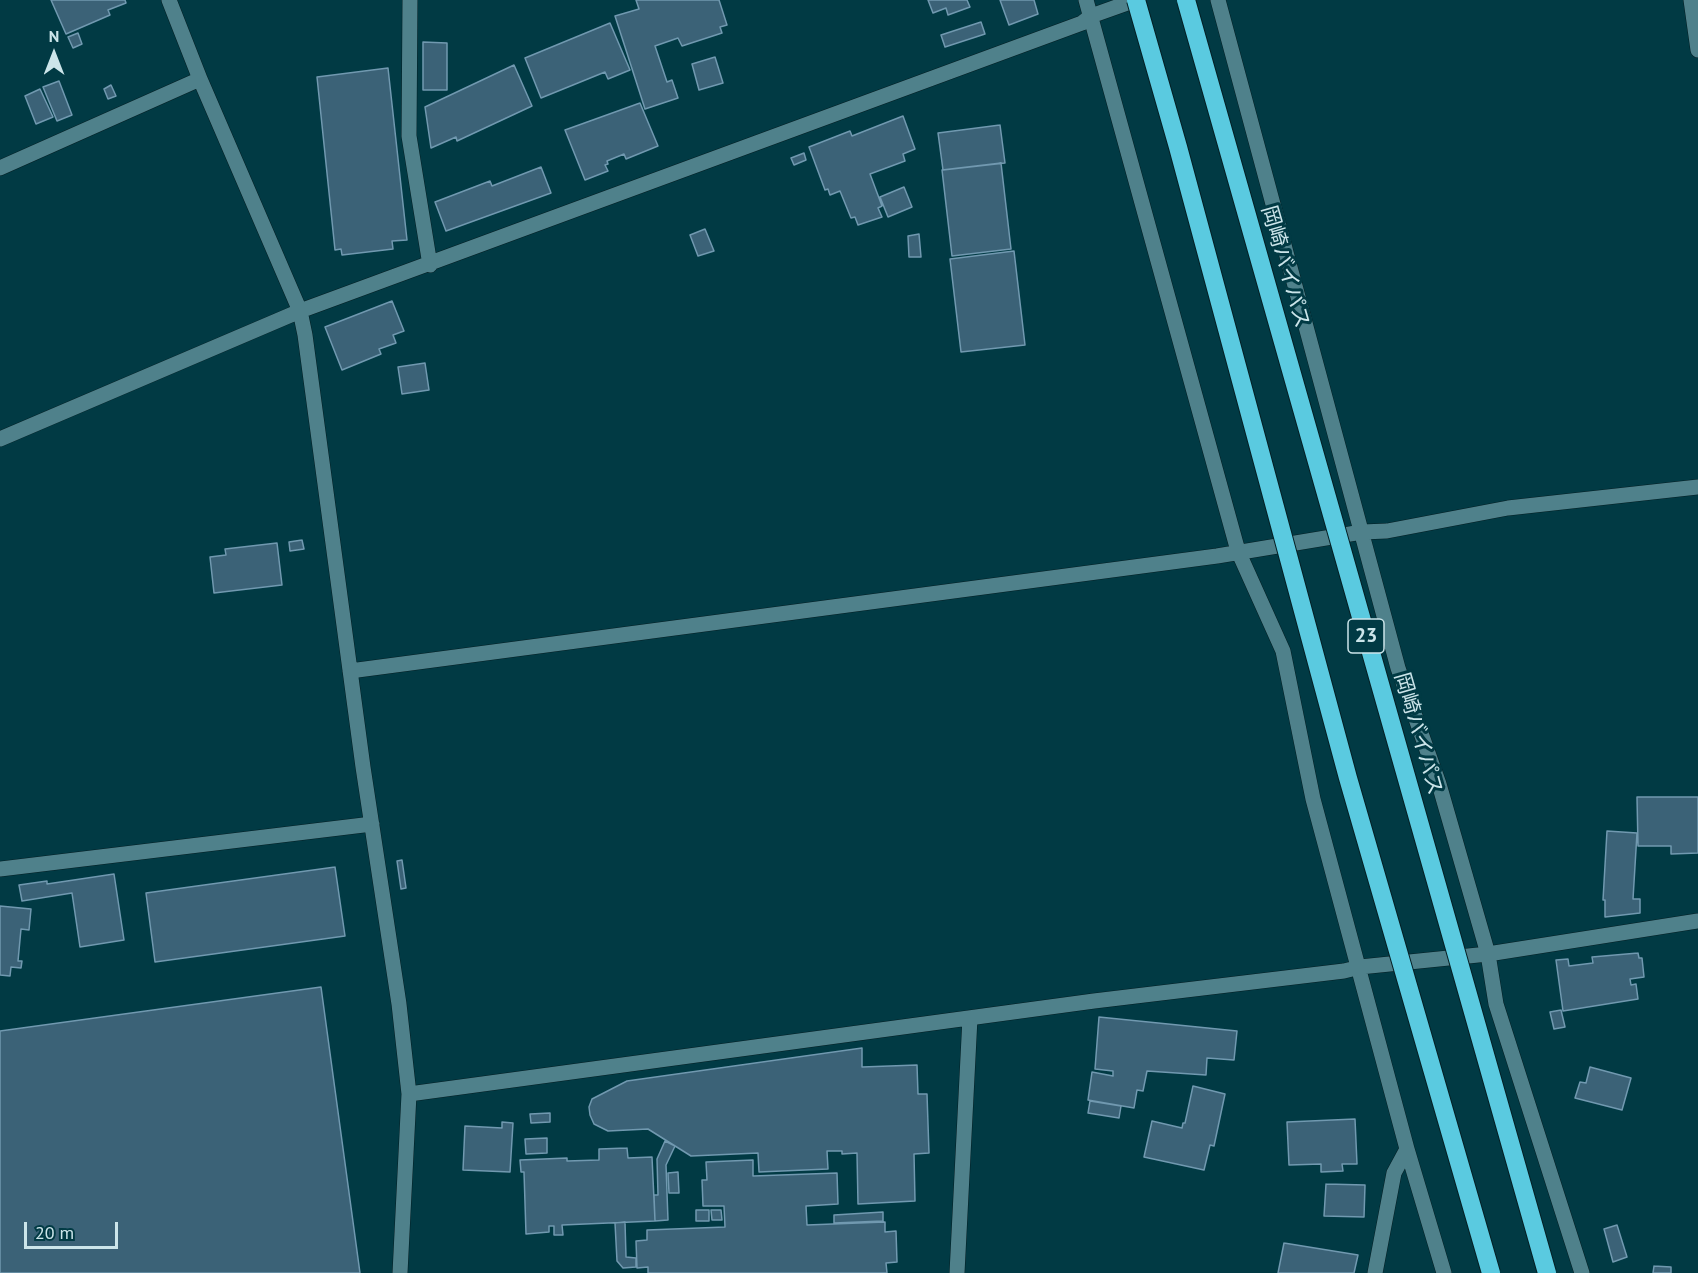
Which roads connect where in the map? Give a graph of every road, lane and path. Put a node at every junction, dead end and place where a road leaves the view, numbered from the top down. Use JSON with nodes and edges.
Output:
{"nodes":[{"id":1,"x":169,"y":0,"type":"edge"},
{"id":2,"x":410,"y":0,"type":"edge"},
{"id":3,"x":1086,"y":0,"type":"edge"},
{"id":4,"x":1136,"y":0,"type":"edge"},
{"id":5,"x":1185,"y":0,"type":"edge"},
{"id":6,"x":1218,"y":0,"type":"edge"},
{"id":7,"x":1691,"y":0,"type":"edge"},
{"id":8,"x":1091,"y":16,"type":"junction"},
{"id":9,"x":1697,"y":30,"type":"edge"},
{"id":10,"x":1698,"y":50,"type":"edge"},
{"id":11,"x":200,"y":79,"type":"junction"},
{"id":12,"x":0,"y":168,"type":"edge"},
{"id":13,"x":429,"y":265,"type":"junction"},
{"id":14,"x":300,"y":311,"type":"junction"},
{"id":15,"x":0,"y":439,"type":"edge"},
{"id":16,"x":1698,"y":487,"type":"edge"},
{"id":17,"x":1362,"y":532,"type":"junction"},
{"id":18,"x":1238,"y":551,"type":"junction"},
{"id":19,"x":350,"y":671,"type":"junction"},
{"id":20,"x":372,"y":824,"type":"junction"},
{"id":21,"x":0,"y":869,"type":"edge"},
{"id":22,"x":1698,"y":921,"type":"edge"},
{"id":23,"x":1488,"y":954,"type":"junction"},
{"id":24,"x":1360,"y":967,"type":"junction"},
{"id":25,"x":970,"y":1018,"type":"junction"},
{"id":26,"x":409,"y":1094,"type":"junction"},
{"id":27,"x":1407,"y":1149,"type":"junction"},
{"id":28,"x":400,"y":1273,"type":"edge"},
{"id":29,"x":957,"y":1273,"type":"edge"},
{"id":30,"x":1375,"y":1273,"type":"edge"},
{"id":31,"x":1444,"y":1273,"type":"edge"},
{"id":32,"x":1491,"y":1273,"type":"edge"},
{"id":33,"x":1547,"y":1273,"type":"edge"},
{"id":34,"x":1582,"y":1273,"type":"edge"}],
"edges":[{"from":1,"to":11,"type":"street"},
{"from":2,"to":13,"type":"street"},
{"from":3,"to":8,"type":"street"},
{"from":4,"to":8,"type":"street"},
{"from":4,"to":32,"type":"highway","bridge":true},
{"from":5,"to":33,"type":"highway","name":"岡崎バイパス","number":"23","bridge":true},
{"from":6,"to":17,"type":"street"},
{"from":7,"to":9,"type":"street"},
{"from":8,"to":13,"type":"street"},
{"from":8,"to":18,"type":"street"},
{"from":9,"to":10,"type":"street"},
{"from":11,"to":12,"type":"street"},
{"from":11,"to":14,"type":"street"},
{"from":13,"to":14,"type":"street"},
{"from":14,"to":15,"type":"street"},
{"from":14,"to":19,"type":"street"},
{"from":16,"to":17,"type":"street"},
{"from":17,"to":18,"type":"street"},
{"from":17,"to":23,"type":"street"},
{"from":18,"to":19,"type":"street"},
{"from":18,"to":24,"type":"street"},
{"from":19,"to":20,"type":"street"},
{"from":20,"to":21,"type":"street"},
{"from":20,"to":26,"type":"street"},
{"from":22,"to":23,"type":"street"},
{"from":23,"to":24,"type":"street"},
{"from":23,"to":34,"type":"street"},
{"from":24,"to":25,"type":"street"},
{"from":24,"to":27,"type":"street"},
{"from":25,"to":26,"type":"street"},
{"from":25,"to":29,"type":"street"},
{"from":26,"to":28,"type":"street"},
{"from":27,"to":30,"type":"street"},
{"from":27,"to":31,"type":"street"}]}
